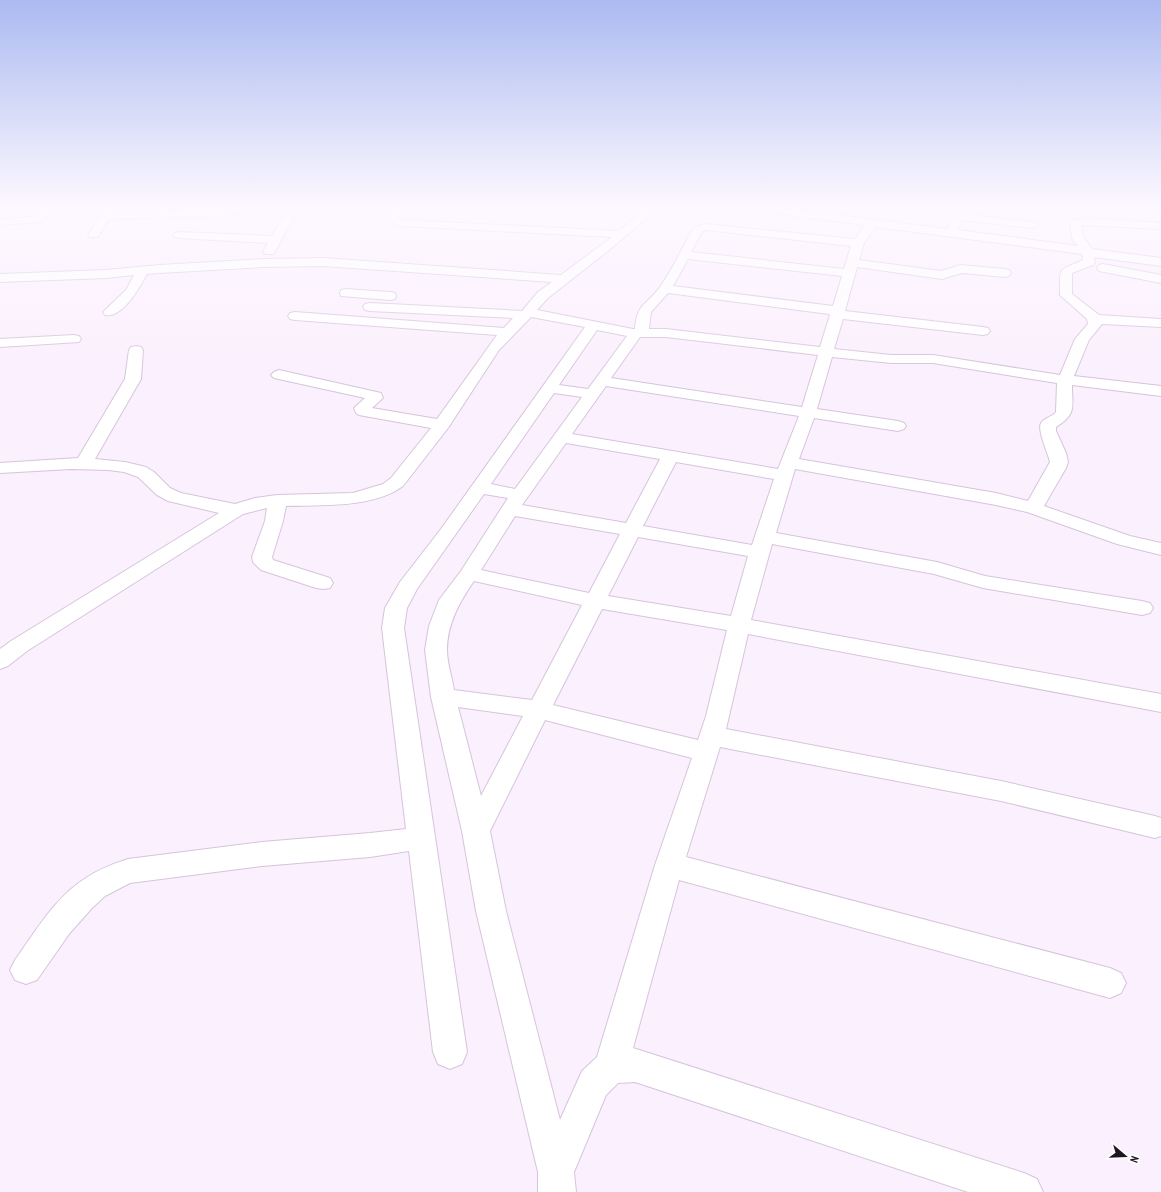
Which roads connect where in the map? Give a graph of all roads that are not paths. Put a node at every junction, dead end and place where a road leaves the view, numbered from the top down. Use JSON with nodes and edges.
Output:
{"nodes":[{"id":1,"x":263,"y":263,"type":"joint"},
{"id":2,"x":586,"y":263,"type":"edge"},
{"id":3,"x":680,"y":263,"type":"edge"},
{"id":4,"x":852,"y":263,"type":"edge"},
{"id":5,"x":869,"y":263,"type":"edge"},
{"id":6,"x":1075,"y":263,"type":"edge"},
{"id":7,"x":1113,"y":263,"type":"edge"},
{"id":8,"x":142,"y":270,"type":"junction"},
{"id":9,"x":1005,"y":273,"type":"dead end"},
{"id":10,"x":4,"y":278,"type":"edge"},
{"id":11,"x":565,"y":279,"type":"junction"},
{"id":12,"x":1161,"y":279,"type":"edge"},
{"id":13,"x":665,"y":289,"type":"junction"},
{"id":14,"x":0,"y":290,"type":"edge"},
{"id":15,"x":346,"y":293,"type":"dead end"},
{"id":16,"x":370,"y":307,"type":"dead end"},
{"id":17,"x":410,"y":309,"type":"junction"},
{"id":18,"x":110,"y":312,"type":"dead end"},
{"id":19,"x":837,"y":313,"type":"junction"},
{"id":20,"x":527,"y":314,"type":"junction"},
{"id":21,"x":295,"y":316,"type":"dead end"},
{"id":22,"x":1094,"y":319,"type":"junction"},
{"id":23,"x":1161,"y":323,"type":"edge"},
{"id":24,"x":593,"y":326,"type":"junction"},
{"id":25,"x":983,"y":331,"type":"dead end"},
{"id":26,"x":507,"y":332,"type":"junction"},
{"id":27,"x":642,"y":333,"type":"junction"},
{"id":28,"x":74,"y":339,"type":"dead end"},
{"id":29,"x":0,"y":343,"type":"edge"},
{"id":30,"x":136,"y":350,"type":"dead end"},
{"id":31,"x":824,"y":357,"type":"junction"},
{"id":32,"x":280,"y":375,"type":"dead end"},
{"id":33,"x":1065,"y":380,"type":"junction"},
{"id":34,"x":577,"y":389,"type":"junction"},
{"id":35,"x":1161,"y":391,"type":"edge"},
{"id":36,"x":808,"y":411,"type":"junction"},
{"id":37,"x":442,"y":425,"type":"junction"},
{"id":38,"x":898,"y":426,"type":"dead end"},
{"id":39,"x":560,"y":437,"type":"junction"},
{"id":40,"x":670,"y":456,"type":"junction"},
{"id":41,"x":83,"y":464,"type":"junction"},
{"id":42,"x":0,"y":468,"type":"edge"},
{"id":43,"x":787,"y":469,"type":"junction"},
{"id":44,"x":502,"y":495,"type":"junction"},
{"id":45,"x":277,"y":501,"type":"junction"},
{"id":46,"x":1033,"y":508,"type":"junction"},
{"id":47,"x":236,"y":510,"type":"junction"},
{"id":48,"x":632,"y":529,"type":"junction"},
{"id":49,"x":762,"y":544,"type":"junction"},
{"id":50,"x":1161,"y":549,"type":"edge"},
{"id":51,"x":469,"y":574,"type":"junction"},
{"id":52,"x":323,"y":583,"type":"dead end"},
{"id":53,"x":596,"y":601,"type":"junction"},
{"id":54,"x":1142,"y":608,"type":"dead end"},
{"id":55,"x":739,"y":624,"type":"junction"},
{"id":56,"x":0,"y":660,"type":"edge"},
{"id":57,"x":443,"y":698,"type":"junction"},
{"id":58,"x":1161,"y":703,"type":"edge"},
{"id":59,"x":539,"y":710,"type":"junction"},
{"id":60,"x":709,"y":744,"type":"junction"},
{"id":61,"x":1155,"y":827,"type":"dead end"},
{"id":62,"x":476,"y":831,"type":"junction"},
{"id":63,"x":421,"y":838,"type":"junction"},
{"id":64,"x":669,"y":865,"type":"junction"},
{"id":65,"x":26,"y":970,"type":"dead end"},
{"id":66,"x":1110,"y":983,"type":"dead end"},
{"id":67,"x":450,"y":1052,"type":"dead end"},
{"id":68,"x":611,"y":1067,"type":"junction"},
{"id":69,"x":556,"y":1182,"type":"edge"},
{"id":70,"x":1024,"y":1192,"type":"edge"}],
"edges":[{"from":1,"to":8,"type":"street"},
{"from":1,"to":11,"type":"street"},
{"from":2,"to":11,"type":"street"},
{"from":3,"to":13,"type":"street"},
{"from":4,"to":19,"type":"street"},
{"from":5,"to":9,"type":"street"},
{"from":6,"to":22,"type":"street"},
{"from":7,"to":12,"type":"street"},
{"from":8,"to":10,"type":"street"},
{"from":8,"to":18,"type":"street"},
{"from":10,"to":14,"type":"street"},
{"from":11,"to":20,"type":"street"},
{"from":13,"to":19,"type":"street"},
{"from":13,"to":27,"type":"street"},
{"from":15,"to":17,"type":"street"},
{"from":16,"to":17,"type":"street"},
{"from":17,"to":20,"type":"street"},
{"from":19,"to":25,"type":"street"},
{"from":19,"to":31,"type":"street"},
{"from":20,"to":24,"type":"street"},
{"from":20,"to":26,"type":"street"},
{"from":21,"to":26,"type":"street"},
{"from":22,"to":23,"type":"street"},
{"from":22,"to":33,"type":"street"},
{"from":24,"to":27,"type":"street"},
{"from":24,"to":34,"type":"street"},
{"from":26,"to":37,"type":"street"},
{"from":27,"to":31,"type":"street"},
{"from":27,"to":34,"type":"street"},
{"from":28,"to":29,"type":"street"},
{"from":30,"to":41,"type":"street"},
{"from":31,"to":33,"type":"street"},
{"from":31,"to":36,"type":"street"},
{"from":32,"to":37,"type":"street"},
{"from":33,"to":35,"type":"street"},
{"from":33,"to":46,"type":"street"},
{"from":34,"to":36,"type":"street"},
{"from":34,"to":39,"type":"street"},
{"from":34,"to":44,"type":"street"},
{"from":36,"to":38,"type":"street"},
{"from":36,"to":43,"type":"street"},
{"from":37,"to":45,"type":"street"},
{"from":39,"to":40,"type":"street"},
{"from":39,"to":44,"type":"street"},
{"from":40,"to":43,"type":"street"},
{"from":40,"to":48,"type":"street"},
{"from":41,"to":42,"type":"street"},
{"from":41,"to":47,"type":"street"},
{"from":43,"to":46,"type":"street"},
{"from":43,"to":49,"type":"street"},
{"from":44,"to":48,"type":"street"},
{"from":44,"to":51,"type":"street"},
{"from":44,"to":63,"type":"street"},
{"from":45,"to":47,"type":"street"},
{"from":45,"to":52,"type":"street"},
{"from":46,"to":50,"type":"street"},
{"from":47,"to":56,"type":"street"},
{"from":48,"to":49,"type":"street"},
{"from":48,"to":53,"type":"street"},
{"from":49,"to":54,"type":"street"},
{"from":49,"to":55,"type":"street"},
{"from":51,"to":53,"type":"street"},
{"from":51,"to":57,"type":"street"},
{"from":53,"to":55,"type":"street"},
{"from":53,"to":59,"type":"street"},
{"from":55,"to":58,"type":"street"},
{"from":55,"to":60,"type":"street"},
{"from":57,"to":59,"type":"street"},
{"from":57,"to":62,"type":"street"},
{"from":59,"to":60,"type":"street"},
{"from":59,"to":62,"type":"street"},
{"from":60,"to":61,"type":"street"},
{"from":60,"to":64,"type":"street"},
{"from":62,"to":69,"type":"street"},
{"from":63,"to":65,"type":"street"},
{"from":63,"to":67,"type":"street"},
{"from":64,"to":66,"type":"street"},
{"from":64,"to":68,"type":"street"},
{"from":68,"to":69,"type":"street"},
{"from":68,"to":70,"type":"street"}]}
